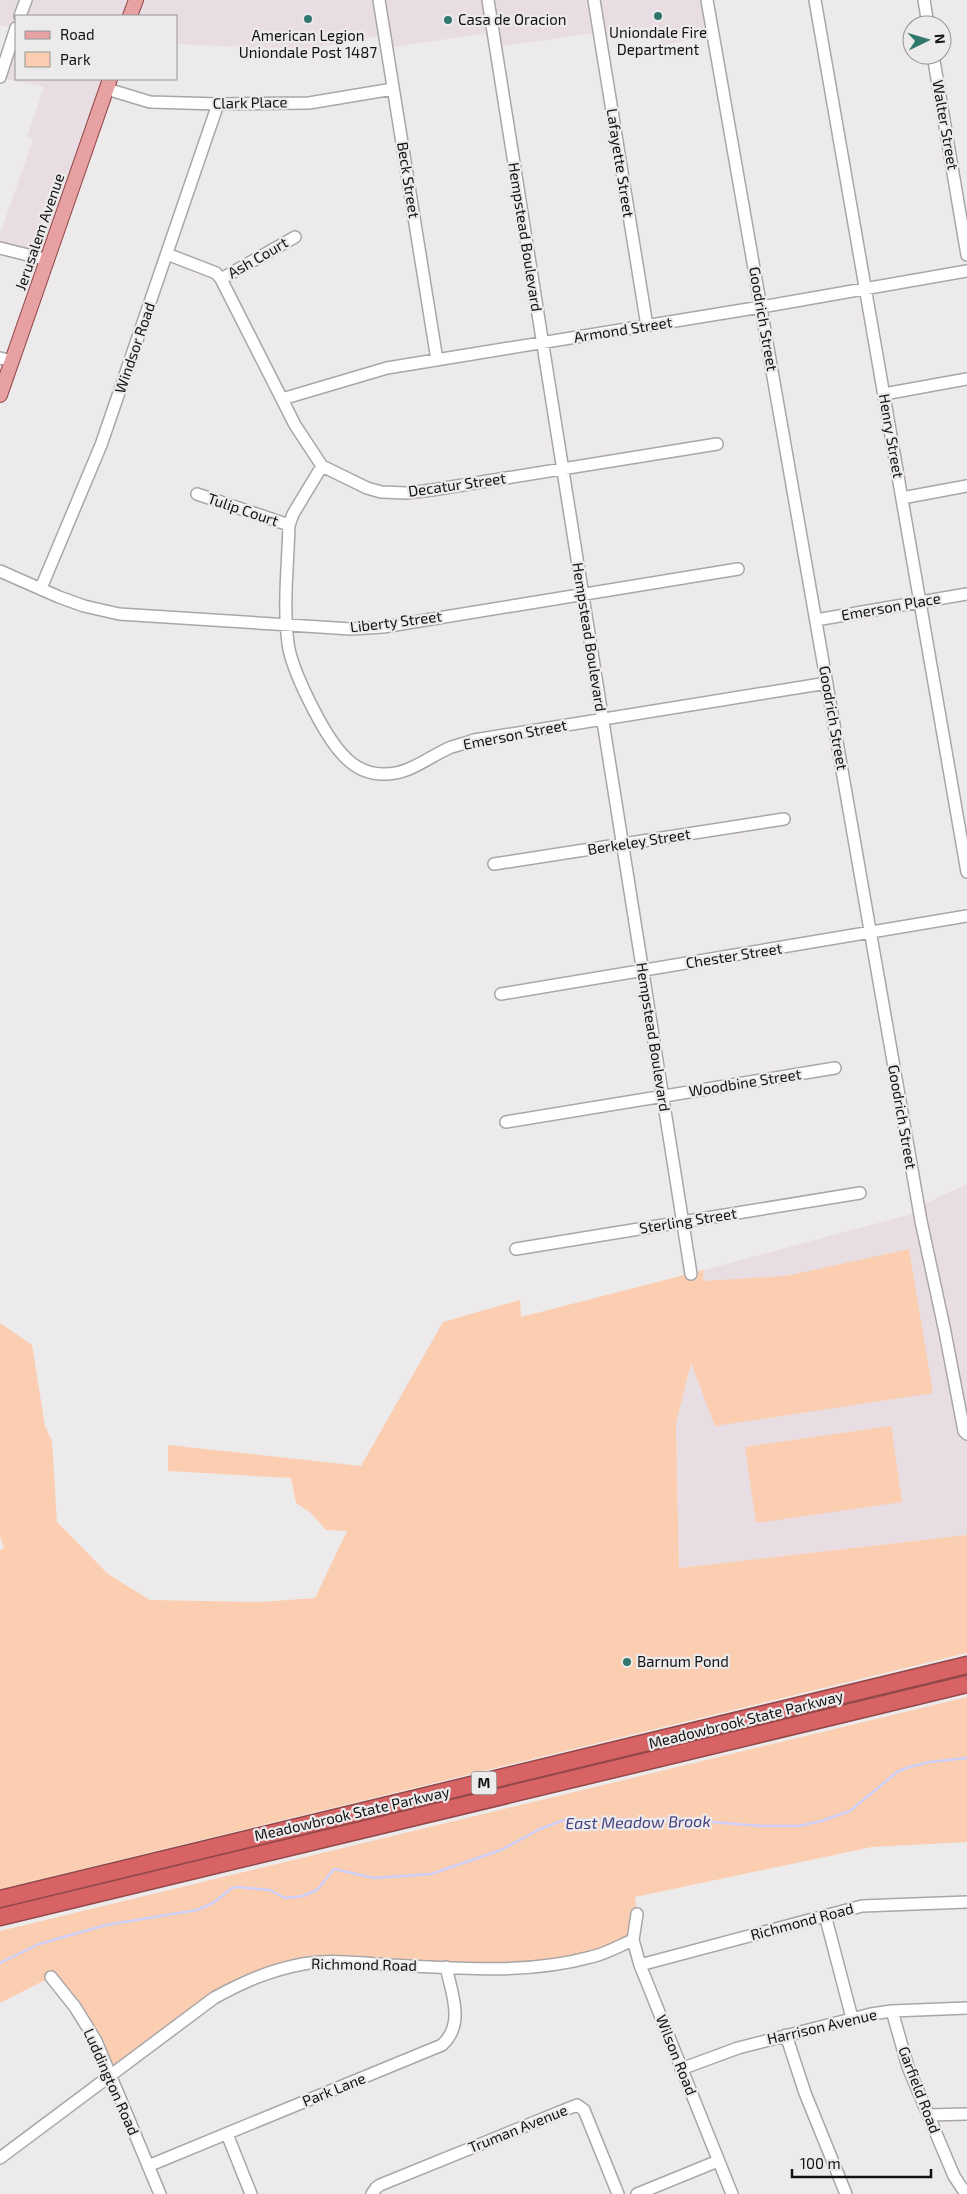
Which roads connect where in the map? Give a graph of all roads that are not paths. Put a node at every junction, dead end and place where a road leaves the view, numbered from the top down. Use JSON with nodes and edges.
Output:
{"nodes":[{"id":1,"x":26,"y":0,"type":"edge"},
{"id":2,"x":136,"y":0,"type":"edge"},
{"id":3,"x":379,"y":0,"type":"edge"},
{"id":4,"x":488,"y":0,"type":"edge"},
{"id":5,"x":594,"y":0,"type":"edge"},
{"id":6,"x":708,"y":0,"type":"edge"},
{"id":7,"x":815,"y":0,"type":"edge"},
{"id":8,"x":924,"y":0,"type":"edge"},
{"id":9,"x":20,"y":15,"type":"edge"},
{"id":10,"x":130,"y":15,"type":"edge"},
{"id":11,"x":926,"y":15,"type":"edge"},
{"id":12,"x":15,"y":30,"type":"edge"},
{"id":13,"x":3,"y":59,"type":"edge"},
{"id":14,"x":935,"y":65,"type":"edge"},
{"id":15,"x":0,"y":76,"type":"edge"},
{"id":16,"x":109,"y":84,"type":"edge"},
{"id":17,"x":393,"y":89,"type":"junction"},
{"id":18,"x":218,"y":104,"type":"junction"},
{"id":19,"x":295,"y":237,"type":"dead end"},
{"id":20,"x":0,"y":248,"type":"edge"},
{"id":21,"x":167,"y":254,"type":"junction"},
{"id":22,"x":967,"y":255,"type":"edge"},
{"id":23,"x":48,"y":260,"type":"junction"},
{"id":24,"x":967,"y":271,"type":"edge"},
{"id":25,"x":221,"y":279,"type":"junction"},
{"id":26,"x":865,"y":289,"type":"junction"},
{"id":27,"x":761,"y":308,"type":"junction"},
{"id":28,"x":647,"y":326,"type":"junction"},
{"id":29,"x":542,"y":343,"type":"junction"},
{"id":30,"x":6,"y":360,"type":"edge"},
{"id":31,"x":437,"y":360,"type":"junction"},
{"id":32,"x":967,"y":379,"type":"edge"},
{"id":33,"x":884,"y":394,"type":"junction"},
{"id":34,"x":0,"y":395,"type":"edge"},
{"id":35,"x":282,"y":399,"type":"junction"},
{"id":36,"x":717,"y":444,"type":"dead end"},
{"id":37,"x":322,"y":466,"type":"junction"},
{"id":38,"x":562,"y":469,"type":"junction"},
{"id":39,"x":967,"y":486,"type":"edge"},
{"id":40,"x":198,"y":494,"type":"dead end"},
{"id":41,"x":902,"y":498,"type":"junction"},
{"id":42,"x":289,"y":526,"type":"junction"},
{"id":43,"x":738,"y":569,"type":"dead end"},
{"id":44,"x":0,"y":570,"type":"edge"},
{"id":45,"x":41,"y":588,"type":"junction"},
{"id":46,"x":582,"y":594,"type":"junction"},
{"id":47,"x":967,"y":594,"type":"edge"},
{"id":48,"x":920,"y":602,"type":"junction"},
{"id":49,"x":816,"y":620,"type":"junction"},
{"id":50,"x":286,"y":626,"type":"junction"},
{"id":51,"x":827,"y":683,"type":"junction"},
{"id":52,"x":602,"y":720,"type":"junction"},
{"id":53,"x":962,"y":811,"type":"edge"},
{"id":54,"x":784,"y":820,"type":"dead end"},
{"id":55,"x":622,"y":845,"type":"junction"},
{"id":56,"x":494,"y":864,"type":"dead end"},
{"id":57,"x":967,"y":872,"type":"edge"},
{"id":58,"x":967,"y":916,"type":"edge"},
{"id":59,"x":870,"y":933,"type":"junction"},
{"id":60,"x":642,"y":971,"type":"junction"},
{"id":61,"x":501,"y":994,"type":"dead end"},
{"id":62,"x":835,"y":1068,"type":"dead end"},
{"id":63,"x":662,"y":1096,"type":"junction"},
{"id":64,"x":506,"y":1122,"type":"dead end"},
{"id":65,"x":860,"y":1193,"type":"dead end"},
{"id":66,"x":682,"y":1222,"type":"junction"},
{"id":67,"x":516,"y":1249,"type":"dead end"},
{"id":68,"x":691,"y":1274,"type":"dead end"},
{"id":69,"x":967,"y":1434,"type":"edge"},
{"id":70,"x":967,"y":1665,"type":"edge"},
{"id":71,"x":967,"y":1684,"type":"edge"},
{"id":72,"x":0,"y":1899,"type":"edge"},
{"id":73,"x":967,"y":1902,"type":"edge"},
{"id":74,"x":638,"y":1914,"type":"dead end"},
{"id":75,"x":825,"y":1915,"type":"junction"},
{"id":76,"x":0,"y":1917,"type":"edge"},
{"id":77,"x":633,"y":1940,"type":"junction"},
{"id":78,"x":640,"y":1965,"type":"junction"},
{"id":79,"x":446,"y":1967,"type":"junction"},
{"id":80,"x":50,"y":1976,"type":"dead end"},
{"id":81,"x":967,"y":2008,"type":"edge"},
{"id":82,"x":892,"y":2011,"type":"junction"},
{"id":83,"x":852,"y":2018,"type":"junction"},
{"id":84,"x":786,"y":2035,"type":"junction"},
{"id":85,"x":681,"y":2069,"type":"junction"},
{"id":86,"x":111,"y":2075,"type":"junction"},
{"id":87,"x":967,"y":2114,"type":"edge"},
{"id":88,"x":928,"y":2115,"type":"junction"},
{"id":89,"x":227,"y":2134,"type":"junction"},
{"id":90,"x":0,"y":2158,"type":"edge"},
{"id":91,"x":718,"y":2161,"type":"junction"},
{"id":92,"x":148,"y":2166,"type":"junction"},
{"id":93,"x":160,"y":2194,"type":"edge"},
{"id":94,"x":251,"y":2194,"type":"edge"},
{"id":95,"x":372,"y":2194,"type":"edge"},
{"id":96,"x":618,"y":2194,"type":"edge"},
{"id":97,"x":638,"y":2194,"type":"edge"},
{"id":98,"x":732,"y":2194,"type":"edge"},
{"id":99,"x":846,"y":2194,"type":"edge"},
{"id":100,"x":966,"y":2194,"type":"edge"}],
"edges":[{"from":1,"to":9,"type":"street"},
{"from":2,"to":10,"type":"main road"},
{"from":3,"to":17,"type":"street","name":"Beck Street"},
{"from":4,"to":29,"type":"street","name":"Hempstead Boulevard"},
{"from":5,"to":28,"type":"street","name":"Lafayette Street"},
{"from":6,"to":27,"type":"street","name":"Goodrich Street"},
{"from":7,"to":26,"type":"street","name":"Henry Street"},
{"from":8,"to":11,"type":"street"},
{"from":12,"to":13,"type":"street"},
{"from":13,"to":15,"type":"street"},
{"from":14,"to":22,"type":"street","name":"Walter Street"},
{"from":16,"to":18,"type":"street","name":"Clark Place"},
{"from":16,"to":23,"type":"main road","name":"Jerusalem Avenue"},
{"from":17,"to":18,"type":"street","name":"Clark Place"},
{"from":17,"to":31,"type":"street","name":"Beck Street"},
{"from":18,"to":21,"type":"street","name":"Windsor Road"},
{"from":19,"to":25,"type":"street","name":"Ash Court"},
{"from":20,"to":23,"type":"street"},
{"from":21,"to":25,"type":"street"},
{"from":21,"to":45,"type":"street","name":"Windsor Road"},
{"from":23,"to":30,"type":"main road","name":"Jerusalem Avenue"},
{"from":24,"to":26,"type":"street","name":"Armond Street"},
{"from":25,"to":35,"type":"street"},
{"from":26,"to":27,"type":"street","name":"Armond Street"},
{"from":26,"to":33,"type":"street","name":"Henry Street"},
{"from":27,"to":28,"type":"street","name":"Armond Street"},
{"from":27,"to":49,"type":"street","name":"Goodrich Street"},
{"from":28,"to":29,"type":"street","name":"Armond Street"},
{"from":29,"to":31,"type":"street","name":"Armond Street"},
{"from":29,"to":38,"type":"street","name":"Hempstead Boulevard"},
{"from":30,"to":34,"type":"main road","name":"Jerusalem Avenue"},
{"from":31,"to":35,"type":"street","name":"Armond Street"},
{"from":32,"to":33,"type":"street"},
{"from":33,"to":41,"type":"street","name":"Henry Street"},
{"from":35,"to":37,"type":"street"},
{"from":36,"to":38,"type":"street","name":"Decatur Street"},
{"from":37,"to":38,"type":"street","name":"Decatur Street"},
{"from":37,"to":42,"type":"street","name":"Emerson Street"},
{"from":38,"to":46,"type":"street","name":"Hempstead Boulevard"},
{"from":39,"to":41,"type":"street"},
{"from":40,"to":42,"type":"street","name":"Tulip Court"},
{"from":41,"to":48,"type":"street","name":"Henry Street"},
{"from":42,"to":50,"type":"street","name":"Emerson Street"},
{"from":43,"to":46,"type":"street","name":"Liberty Street"},
{"from":44,"to":45,"type":"street","name":"Liberty Street"},
{"from":45,"to":50,"type":"street","name":"Liberty Street"},
{"from":46,"to":50,"type":"street","name":"Liberty Street"},
{"from":46,"to":52,"type":"street","name":"Hempstead Boulevard"},
{"from":47,"to":48,"type":"street","name":"Emerson Place"},
{"from":48,"to":49,"type":"street","name":"Emerson Place"},
{"from":48,"to":53,"type":"street","name":"Henry Street"},
{"from":49,"to":51,"type":"street","name":"Goodrich Street"},
{"from":50,"to":52,"type":"street","name":"Emerson Street"},
{"from":51,"to":52,"type":"street","name":"Emerson Street"},
{"from":51,"to":59,"type":"street","name":"Goodrich Street"},
{"from":52,"to":55,"type":"street","name":"Hempstead Boulevard"},
{"from":53,"to":57,"type":"street","name":"Henry Street"},
{"from":54,"to":55,"type":"street","name":"Berkeley Street"},
{"from":55,"to":56,"type":"street","name":"Berkeley Street"},
{"from":55,"to":60,"type":"street","name":"Hempstead Boulevard"},
{"from":58,"to":59,"type":"street","name":"Chester Street"},
{"from":59,"to":60,"type":"street","name":"Chester Street"},
{"from":59,"to":69,"type":"street","name":"Goodrich Street"},
{"from":60,"to":61,"type":"street","name":"Chester Street"},
{"from":60,"to":63,"type":"street","name":"Hempstead Boulevard"},
{"from":62,"to":63,"type":"street","name":"Woodbine Street"},
{"from":63,"to":64,"type":"street","name":"Woodbine Street"},
{"from":63,"to":66,"type":"street","name":"Hempstead Boulevard"},
{"from":65,"to":66,"type":"street","name":"Sterling Street"},
{"from":66,"to":67,"type":"street","name":"Sterling Street"},
{"from":66,"to":68,"type":"street","name":"Hempstead Boulevard"},
{"from":70,"to":72,"type":"highway","name":"Meadowbrook State Parkway","number":"M"},
{"from":71,"to":76,"type":"highway","name":"Meadowbrook State Parkway","number":"M"},
{"from":73,"to":75,"type":"street","name":"Richmond Road"},
{"from":74,"to":77,"type":"street","name":"Wilson Road"},
{"from":75,"to":78,"type":"street","name":"Richmond Road"},
{"from":75,"to":83,"type":"street"},
{"from":77,"to":78,"type":"street","name":"Wilson Road"},
{"from":77,"to":79,"type":"street","name":"Richmond Road"},
{"from":78,"to":85,"type":"street","name":"Wilson Road"},
{"from":79,"to":86,"type":"street","name":"Richmond Road"},
{"from":79,"to":89,"type":"street","name":"Park Lane"},
{"from":80,"to":86,"type":"street","name":"Luddington Road"},
{"from":81,"to":82,"type":"street","name":"Harrison Avenue"},
{"from":82,"to":83,"type":"street","name":"Harrison Avenue"},
{"from":82,"to":88,"type":"street","name":"Garfield Road"},
{"from":83,"to":84,"type":"street","name":"Harrison Avenue"},
{"from":84,"to":85,"type":"street","name":"Harrison Avenue"},
{"from":84,"to":99,"type":"street"},
{"from":85,"to":91,"type":"street","name":"Wilson Road"},
{"from":86,"to":90,"type":"street","name":"Richmond Road"},
{"from":86,"to":92,"type":"street","name":"Luddington Road"},
{"from":87,"to":88,"type":"street"},
{"from":88,"to":100,"type":"street","name":"Garfield Road"},
{"from":89,"to":92,"type":"street","name":"Park Lane"},
{"from":89,"to":94,"type":"street"},
{"from":91,"to":97,"type":"street"},
{"from":91,"to":98,"type":"street","name":"Wilson Road"},
{"from":92,"to":93,"type":"street","name":"Luddington Road"},
{"from":95,"to":96,"type":"street","name":"Truman Avenue"}]}
